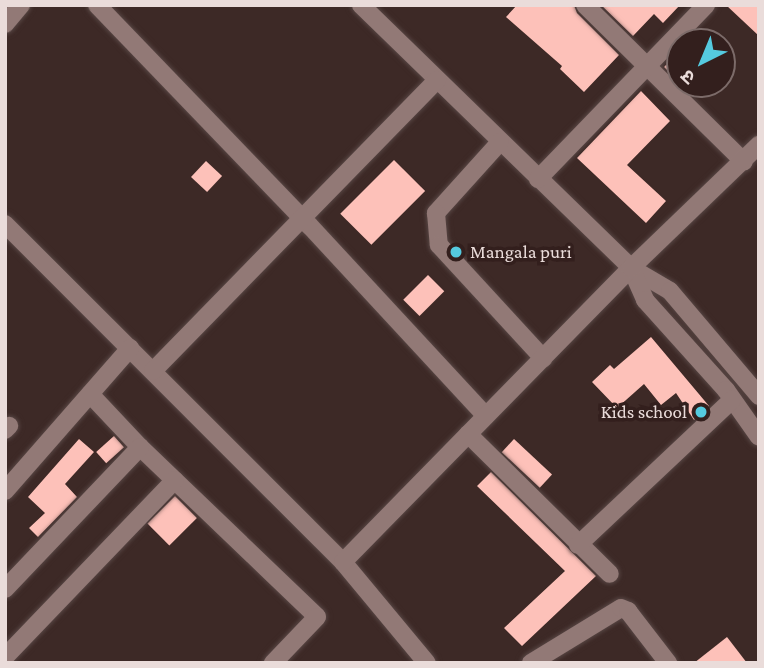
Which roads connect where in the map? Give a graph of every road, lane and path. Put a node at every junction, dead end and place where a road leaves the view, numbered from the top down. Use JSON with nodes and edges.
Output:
{"nodes":[{"id":1,"x":21,"y":5,"type":"edge"},
{"id":2,"x":97,"y":5,"type":"edge"},
{"id":3,"x":361,"y":5,"type":"edge"},
{"id":4,"x":584,"y":5,"type":"edge"},
{"id":5,"x":706,"y":5,"type":"edge"},
{"id":6,"x":5,"y":24,"type":"edge"},
{"id":7,"x":646,"y":65,"type":"junction"},
{"id":8,"x":438,"y":80,"type":"junction"},
{"id":9,"x":500,"y":142,"type":"junction"},
{"id":10,"x":759,"y":145,"type":"edge"},
{"id":11,"x":744,"y":162,"type":"junction"},
{"id":12,"x":537,"y":179,"type":"junction"},
{"id":13,"x":302,"y":219,"type":"junction"},
{"id":14,"x":5,"y":224,"type":"edge"},
{"id":15,"x":631,"y":268,"type":"junction"},
{"id":16,"x":130,"y":348,"type":"junction"},
{"id":17,"x":543,"y":358,"type":"junction"},
{"id":18,"x":153,"y":371,"type":"junction"},
{"id":19,"x":90,"y":394,"type":"junction"},
{"id":20,"x":759,"y":396,"type":"edge"},
{"id":21,"x":732,"y":400,"type":"junction"},
{"id":22,"x":486,"y":416,"type":"junction"},
{"id":23,"x":468,"y":434,"type":"junction"},
{"id":24,"x":759,"y":437,"type":"edge"},
{"id":25,"x":140,"y":447,"type":"junction"},
{"id":26,"x":175,"y":480,"type":"junction"},
{"id":27,"x":5,"y":491,"type":"edge"},
{"id":28,"x":578,"y":545,"type":"junction"},
{"id":29,"x":343,"y":562,"type":"junction"},
{"id":30,"x":610,"y":574,"type":"dead end"},
{"id":31,"x":5,"y":589,"type":"edge"},
{"id":32,"x":5,"y":657,"type":"edge"},
{"id":33,"x":273,"y":663,"type":"edge"},
{"id":34,"x":426,"y":663,"type":"edge"},
{"id":35,"x":531,"y":663,"type":"edge"},
{"id":36,"x":667,"y":663,"type":"edge"}],
"edges":[{"from":1,"to":6,"type":"street"},
{"from":2,"to":13,"type":"street"},
{"from":3,"to":8,"type":"street"},
{"from":4,"to":7,"type":"street"},
{"from":5,"to":7,"type":"street"},
{"from":7,"to":11,"type":"street"},
{"from":7,"to":12,"type":"street"},
{"from":8,"to":9,"type":"street"},
{"from":8,"to":13,"type":"street"},
{"from":9,"to":12,"type":"street"},
{"from":9,"to":17,"type":"street"},
{"from":10,"to":11,"type":"street"},
{"from":11,"to":15,"type":"street"},
{"from":12,"to":15,"type":"street"},
{"from":13,"to":18,"type":"street"},
{"from":13,"to":22,"type":"street"},
{"from":14,"to":16,"type":"street"},
{"from":15,"to":17,"type":"street"},
{"from":15,"to":20,"type":"street"},
{"from":15,"to":21,"type":"street"},
{"from":16,"to":18,"type":"street"},
{"from":16,"to":19,"type":"street"},
{"from":17,"to":22,"type":"street"},
{"from":18,"to":29,"type":"street"},
{"from":19,"to":25,"type":"street"},
{"from":19,"to":27,"type":"street"},
{"from":21,"to":24,"type":"street"},
{"from":21,"to":28,"type":"street"},
{"from":22,"to":23,"type":"street"},
{"from":23,"to":28,"type":"street"},
{"from":23,"to":29,"type":"street"},
{"from":25,"to":26,"type":"street"},
{"from":25,"to":31,"type":"street"},
{"from":26,"to":32,"type":"street"},
{"from":26,"to":33,"type":"street"},
{"from":28,"to":30,"type":"street"},
{"from":29,"to":34,"type":"street"},
{"from":35,"to":36,"type":"street"}]}
